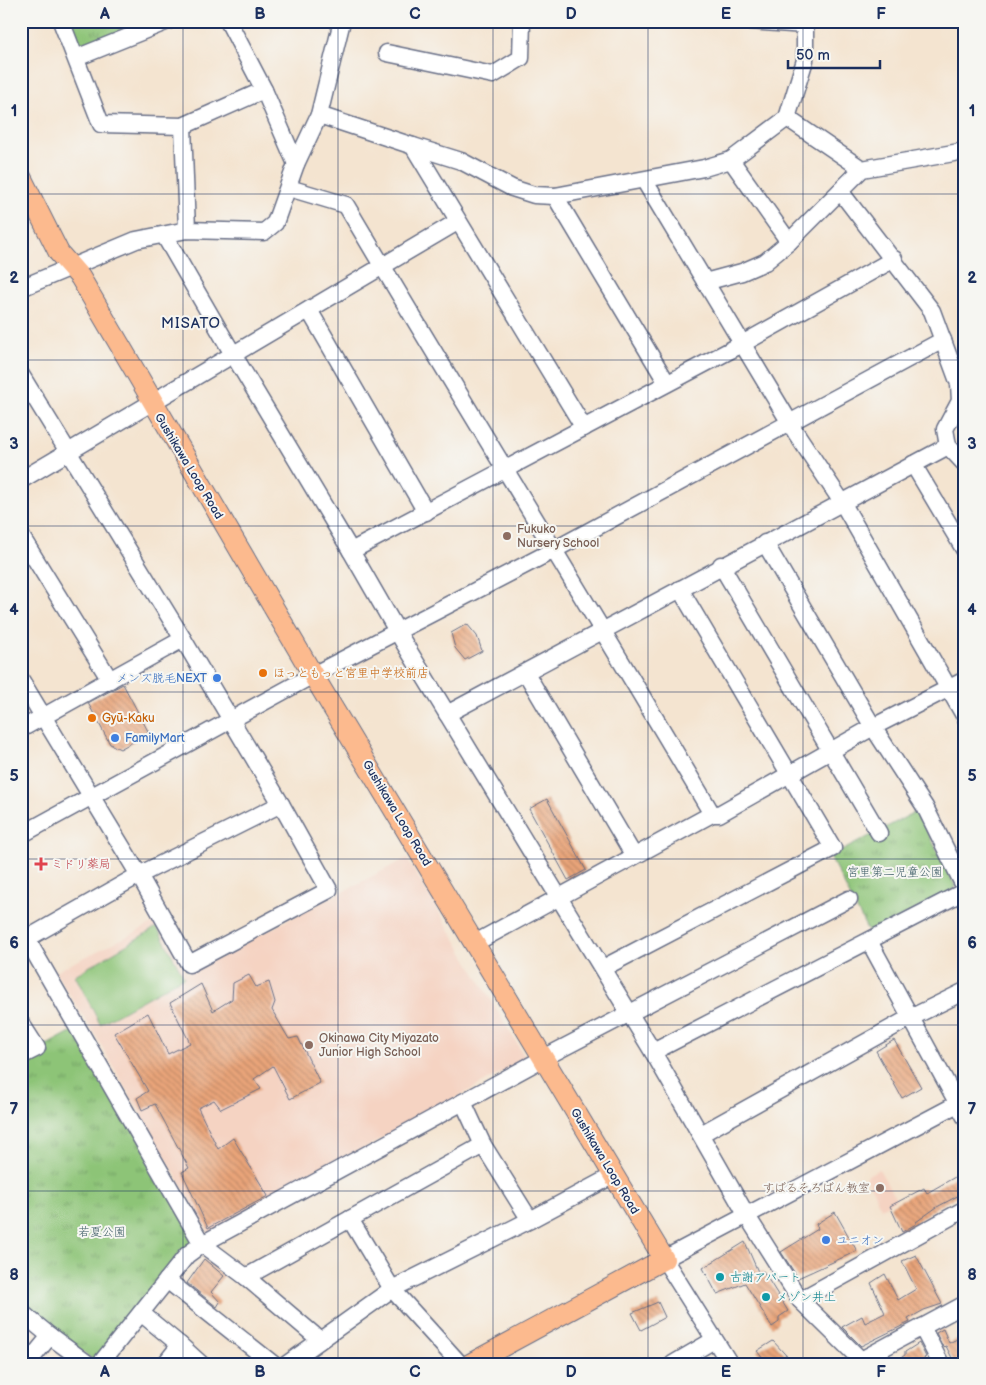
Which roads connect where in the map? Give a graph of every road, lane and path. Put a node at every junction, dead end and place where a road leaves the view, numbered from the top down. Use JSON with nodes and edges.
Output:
{"nodes":[{"id":1,"x":62,"y":21,"type":"edge"},
{"id":2,"x":168,"y":21,"type":"edge"},
{"id":3,"x":228,"y":21,"type":"edge"},
{"id":4,"x":342,"y":21,"type":"edge"},
{"id":5,"x":522,"y":21,"type":"edge"},
{"id":6,"x":750,"y":21,"type":"edge"},
{"id":7,"x":805,"y":23,"type":"edge"},
{"id":8,"x":387,"y":53,"type":"dead end"},
{"id":9,"x":76,"y":58,"type":"junction"},
{"id":10,"x":264,"y":90,"type":"junction"},
{"id":11,"x":319,"y":115,"type":"junction"},
{"id":12,"x":787,"y":118,"type":"junction"},
{"id":13,"x":183,"y":126,"type":"junction"},
{"id":14,"x":413,"y":146,"type":"junction"},
{"id":15,"x":965,"y":151,"type":"edge"},
{"id":16,"x":730,"y":160,"type":"junction"},
{"id":17,"x":296,"y":164,"type":"junction"},
{"id":18,"x":862,"y":169,"type":"junction"},
{"id":19,"x":22,"y":180,"type":"edge"},
{"id":20,"x":644,"y":180,"type":"junction"},
{"id":21,"x":290,"y":188,"type":"junction"},
{"id":22,"x":840,"y":191,"type":"junction"},
{"id":23,"x":555,"y":196,"type":"junction"},
{"id":24,"x":457,"y":222,"type":"junction"},
{"id":25,"x":188,"y":230,"type":"junction"},
{"id":26,"x":164,"y":235,"type":"junction"},
{"id":27,"x":789,"y":242,"type":"junction"},
{"id":28,"x":894,"y":259,"type":"junction"},
{"id":29,"x":382,"y":266,"type":"junction"},
{"id":30,"x":69,"y":267,"type":"junction"},
{"id":31,"x":705,"y":282,"type":"junction"},
{"id":32,"x":21,"y":288,"type":"edge"},
{"id":33,"x":309,"y":310,"type":"junction"},
{"id":34,"x":943,"y":340,"type":"junction"},
{"id":35,"x":742,"y":344,"type":"junction"},
{"id":36,"x":233,"y":355,"type":"junction"},
{"id":37,"x":21,"y":375,"type":"edge"},
{"id":38,"x":667,"y":383,"type":"junction"},
{"id":39,"x":153,"y":404,"type":"junction"},
{"id":40,"x":791,"y":422,"type":"junction"},
{"id":41,"x":584,"y":428,"type":"junction"},
{"id":42,"x":948,"y":446,"type":"junction"},
{"id":43,"x":68,"y":454,"type":"junction"},
{"id":44,"x":913,"y":464,"type":"junction"},
{"id":45,"x":965,"y":464,"type":"edge"},
{"id":46,"x":505,"y":471,"type":"junction"},
{"id":47,"x":21,"y":480,"type":"edge"},
{"id":48,"x":842,"y":502,"type":"junction"},
{"id":49,"x":426,"y":512,"type":"junction"},
{"id":50,"x":21,"y":536,"type":"edge"},
{"id":51,"x":764,"y":543,"type":"junction"},
{"id":52,"x":554,"y":550,"type":"junction"},
{"id":53,"x":351,"y":551,"type":"junction"},
{"id":54,"x":965,"y":551,"type":"edge"},
{"id":55,"x":721,"y":566,"type":"junction"},
{"id":56,"x":680,"y":589,"type":"junction"},
{"id":57,"x":603,"y":628,"type":"junction"},
{"id":58,"x":397,"y":632,"type":"junction"},
{"id":59,"x":183,"y":639,"type":"junction"},
{"id":60,"x":526,"y":673,"type":"junction"},
{"id":61,"x":313,"y":675,"type":"junction"},
{"id":62,"x":21,"y":680,"type":"edge"},
{"id":63,"x":110,"y":680,"type":"junction"},
{"id":64,"x":965,"y":680,"type":"edge"},
{"id":65,"x":948,"y":689,"type":"junction"},
{"id":66,"x":447,"y":714,"type":"junction"},
{"id":67,"x":45,"y":716,"type":"junction"},
{"id":68,"x":965,"y":717,"type":"edge"},
{"id":69,"x":230,"y":721,"type":"junction"},
{"id":70,"x":873,"y":727,"type":"junction"},
{"id":71,"x":21,"y":729,"type":"edge"},
{"id":72,"x":829,"y":751,"type":"junction"},
{"id":73,"x":788,"y":773,"type":"junction"},
{"id":74,"x":91,"y":797,"type":"junction"},
{"id":75,"x":281,"y":804,"type":"junction"},
{"id":76,"x":712,"y":814,"type":"junction"},
{"id":77,"x":879,"y":833,"type":"dead end"},
{"id":78,"x":21,"y":835,"type":"edge"},
{"id":79,"x":634,"y":856,"type":"junction"},
{"id":80,"x":140,"y":875,"type":"junction"},
{"id":81,"x":965,"y":890,"type":"edge"},
{"id":82,"x":559,"y":896,"type":"junction"},
{"id":83,"x":849,"y":899,"type":"dead end"},
{"id":84,"x":23,"y":936,"type":"edge"},
{"id":85,"x":869,"y":941,"type":"junction"},
{"id":86,"x":475,"y":943,"type":"junction"},
{"id":87,"x":603,"y":968,"type":"junction"},
{"id":88,"x":965,"y":991,"type":"edge"},
{"id":89,"x":630,"y":1014,"type":"junction"},
{"id":90,"x":910,"y":1018,"type":"junction"},
{"id":91,"x":21,"y":1023,"type":"edge"},
{"id":92,"x":653,"y":1052,"type":"junction"},
{"id":93,"x":21,"y":1056,"type":"edge"},
{"id":94,"x":543,"y":1059,"type":"junction"},
{"id":95,"x":463,"y":1102,"type":"junction"},
{"id":96,"x":962,"y":1107,"type":"edge"},
{"id":97,"x":701,"y":1134,"type":"junction"},
{"id":98,"x":483,"y":1145,"type":"junction"},
{"id":99,"x":614,"y":1175,"type":"junction"},
{"id":100,"x":965,"y":1209,"type":"edge"},
{"id":101,"x":747,"y":1216,"type":"junction"},
{"id":102,"x":350,"y":1219,"type":"junction"},
{"id":103,"x":530,"y":1220,"type":"junction"},
{"id":104,"x":202,"y":1244,"type":"junction"},
{"id":105,"x":664,"y":1259,"type":"junction"},
{"id":106,"x":246,"y":1277,"type":"junction"},
{"id":107,"x":167,"y":1280,"type":"junction"},
{"id":108,"x":392,"y":1289,"type":"junction"},
{"id":109,"x":800,"y":1300,"type":"junction"},
{"id":110,"x":965,"y":1304,"type":"edge"},
{"id":111,"x":21,"y":1312,"type":"edge"},
{"id":112,"x":141,"y":1313,"type":"junction"},
{"id":113,"x":922,"y":1327,"type":"junction"},
{"id":114,"x":50,"y":1336,"type":"junction"},
{"id":115,"x":320,"y":1340,"type":"junction"},
{"id":116,"x":714,"y":1340,"type":"junction"},
{"id":117,"x":180,"y":1345,"type":"junction"},
{"id":118,"x":863,"y":1362,"type":"edge"},
{"id":119,"x":27,"y":1364,"type":"edge"},
{"id":120,"x":88,"y":1364,"type":"edge"},
{"id":121,"x":100,"y":1364,"type":"edge"},
{"id":122,"x":165,"y":1364,"type":"edge"},
{"id":123,"x":201,"y":1364,"type":"edge"},
{"id":124,"x":272,"y":1364,"type":"edge"},
{"id":125,"x":287,"y":1364,"type":"edge"},
{"id":126,"x":460,"y":1364,"type":"edge"},
{"id":127,"x":470,"y":1364,"type":"edge"},
{"id":128,"x":673,"y":1364,"type":"edge"},
{"id":129,"x":730,"y":1364,"type":"edge"},
{"id":130,"x":941,"y":1364,"type":"edge"}],
"edges":[{"from":1,"to":9,"type":"street"},
{"from":2,"to":9,"type":"street"},
{"from":3,"to":10,"type":"street"},
{"from":4,"to":11,"type":"street"},
{"from":5,"to":8,"type":"street"},
{"from":6,"to":7,"type":"street"},
{"from":7,"to":12,"type":"street"},
{"from":9,"to":13,"type":"street"},
{"from":10,"to":13,"type":"street"},
{"from":10,"to":17,"type":"street"},
{"from":11,"to":14,"type":"street"},
{"from":11,"to":17,"type":"street"},
{"from":12,"to":16,"type":"street"},
{"from":12,"to":18,"type":"street"},
{"from":13,"to":25,"type":"street"},
{"from":14,"to":23,"type":"street"},
{"from":14,"to":24,"type":"street"},
{"from":15,"to":18,"type":"street"},
{"from":16,"to":20,"type":"street"},
{"from":16,"to":27,"type":"street"},
{"from":17,"to":21,"type":"street"},
{"from":18,"to":22,"type":"street"},
{"from":19,"to":30,"type":"main road","name":"Gushikawa Loop Road"},
{"from":20,"to":23,"type":"street"},
{"from":20,"to":31,"type":"street"},
{"from":21,"to":25,"type":"street"},
{"from":21,"to":29,"type":"street"},
{"from":22,"to":27,"type":"street"},
{"from":22,"to":28,"type":"street"},
{"from":23,"to":38,"type":"street"},
{"from":24,"to":29,"type":"street"},
{"from":24,"to":41,"type":"street"},
{"from":25,"to":26,"type":"street"},
{"from":26,"to":30,"type":"street"},
{"from":26,"to":36,"type":"street"},
{"from":27,"to":31,"type":"street"},
{"from":28,"to":34,"type":"street"},
{"from":28,"to":35,"type":"street"},
{"from":29,"to":33,"type":"street"},
{"from":29,"to":46,"type":"street"},
{"from":30,"to":32,"type":"street"},
{"from":30,"to":39,"type":"main road","name":"Gushikawa Loop Road"},
{"from":31,"to":35,"type":"street"},
{"from":33,"to":36,"type":"street"},
{"from":33,"to":49,"type":"street"},
{"from":34,"to":40,"type":"street"},
{"from":34,"to":42,"type":"street"},
{"from":35,"to":38,"type":"street"},
{"from":35,"to":40,"type":"street"},
{"from":36,"to":39,"type":"street"},
{"from":36,"to":53,"type":"street"},
{"from":37,"to":43,"type":"street"},
{"from":38,"to":41,"type":"street"},
{"from":39,"to":43,"type":"street"},
{"from":39,"to":61,"type":"main road","name":"Gushikawa Loop Road"},
{"from":40,"to":48,"type":"street"},
{"from":40,"to":52,"type":"street"},
{"from":41,"to":46,"type":"street"},
{"from":42,"to":44,"type":"street"},
{"from":42,"to":45,"type":"street"},
{"from":43,"to":47,"type":"street"},
{"from":43,"to":59,"type":"street"},
{"from":44,"to":48,"type":"street"},
{"from":44,"to":54,"type":"street"},
{"from":46,"to":49,"type":"street"},
{"from":46,"to":52,"type":"street"},
{"from":48,"to":51,"type":"street"},
{"from":48,"to":65,"type":"street"},
{"from":49,"to":53,"type":"street"},
{"from":50,"to":63,"type":"street"},
{"from":51,"to":55,"type":"street"},
{"from":51,"to":70,"type":"street"},
{"from":52,"to":57,"type":"street"},
{"from":52,"to":58,"type":"street"},
{"from":53,"to":58,"type":"street"},
{"from":55,"to":56,"type":"street"},
{"from":55,"to":72,"type":"street"},
{"from":56,"to":57,"type":"street"},
{"from":56,"to":73,"type":"street"},
{"from":57,"to":60,"type":"street"},
{"from":57,"to":76,"type":"street"},
{"from":58,"to":61,"type":"street"},
{"from":58,"to":66,"type":"street"},
{"from":59,"to":63,"type":"street"},
{"from":59,"to":69,"type":"street"},
{"from":60,"to":66,"type":"street"},
{"from":60,"to":79,"type":"street"},
{"from":61,"to":69,"type":"street"},
{"from":61,"to":86,"type":"main road","name":"Gushikawa Loop Road"},
{"from":62,"to":67,"type":"street"},
{"from":63,"to":67,"type":"street"},
{"from":64,"to":65,"type":"street"},
{"from":65,"to":68,"type":"street"},
{"from":65,"to":70,"type":"street"},
{"from":66,"to":82,"type":"street"},
{"from":67,"to":71,"type":"street"},
{"from":67,"to":74,"type":"street"},
{"from":69,"to":74,"type":"street"},
{"from":69,"to":75,"type":"street"},
{"from":70,"to":72,"type":"street"},
{"from":70,"to":81,"type":"street"},
{"from":72,"to":73,"type":"street"},
{"from":72,"to":77,"type":"street"},
{"from":73,"to":76,"type":"street"},
{"from":73,"to":87,"type":"street"},
{"from":74,"to":78,"type":"street"},
{"from":74,"to":80,"type":"street"},
{"from":75,"to":80,"type":"street"},
{"from":75,"to":80,"type":"street"},
{"from":76,"to":79,"type":"street"},
{"from":79,"to":82,"type":"street"},
{"from":80,"to":84,"type":"street"},
{"from":81,"to":85,"type":"street"},
{"from":82,"to":86,"type":"street"},
{"from":82,"to":87,"type":"street"},
{"from":83,"to":89,"type":"street"},
{"from":84,"to":104,"type":"street"},
{"from":85,"to":90,"type":"street"},
{"from":85,"to":92,"type":"street"},
{"from":86,"to":94,"type":"main road","name":"Gushikawa Loop Road"},
{"from":87,"to":89,"type":"street"},
{"from":88,"to":90,"type":"street"},
{"from":89,"to":92,"type":"street"},
{"from":89,"to":94,"type":"street"},
{"from":90,"to":96,"type":"street"},
{"from":90,"to":97,"type":"street"},
{"from":91,"to":93,"type":"street"},
{"from":92,"to":97,"type":"street"},
{"from":94,"to":95,"type":"street"},
{"from":94,"to":99,"type":"main road","name":"Gushikawa Loop Road"},
{"from":95,"to":98,"type":"street"},
{"from":95,"to":104,"type":"street"},
{"from":96,"to":101,"type":"street"},
{"from":97,"to":101,"type":"street"},
{"from":98,"to":102,"type":"street"},
{"from":98,"to":103,"type":"street"},
{"from":99,"to":103,"type":"street"},
{"from":99,"to":105,"type":"main road","name":"Gushikawa Loop Road"},
{"from":100,"to":109,"type":"street"},
{"from":101,"to":105,"type":"street"},
{"from":101,"to":109,"type":"street"},
{"from":102,"to":106,"type":"street"},
{"from":102,"to":108,"type":"street"},
{"from":103,"to":108,"type":"street"},
{"from":104,"to":106,"type":"street"},
{"from":104,"to":107,"type":"street"},
{"from":105,"to":116,"type":"street"},
{"from":105,"to":127,"type":"main road"},
{"from":106,"to":115,"type":"street"},
{"from":107,"to":112,"type":"street"},
{"from":107,"to":124,"type":"street"},
{"from":108,"to":115,"type":"street"},
{"from":108,"to":126,"type":"street"},
{"from":109,"to":118,"type":"street"},
{"from":110,"to":113,"type":"street"},
{"from":111,"to":114,"type":"street"},
{"from":112,"to":117,"type":"street"},
{"from":112,"to":121,"type":"street"},
{"from":113,"to":118,"type":"street"},
{"from":113,"to":130,"type":"street"},
{"from":114,"to":119,"type":"street"},
{"from":114,"to":120,"type":"street"},
{"from":115,"to":125,"type":"street"},
{"from":116,"to":128,"type":"street"},
{"from":116,"to":129,"type":"street"},
{"from":117,"to":122,"type":"street"},
{"from":117,"to":123,"type":"street"}]}
